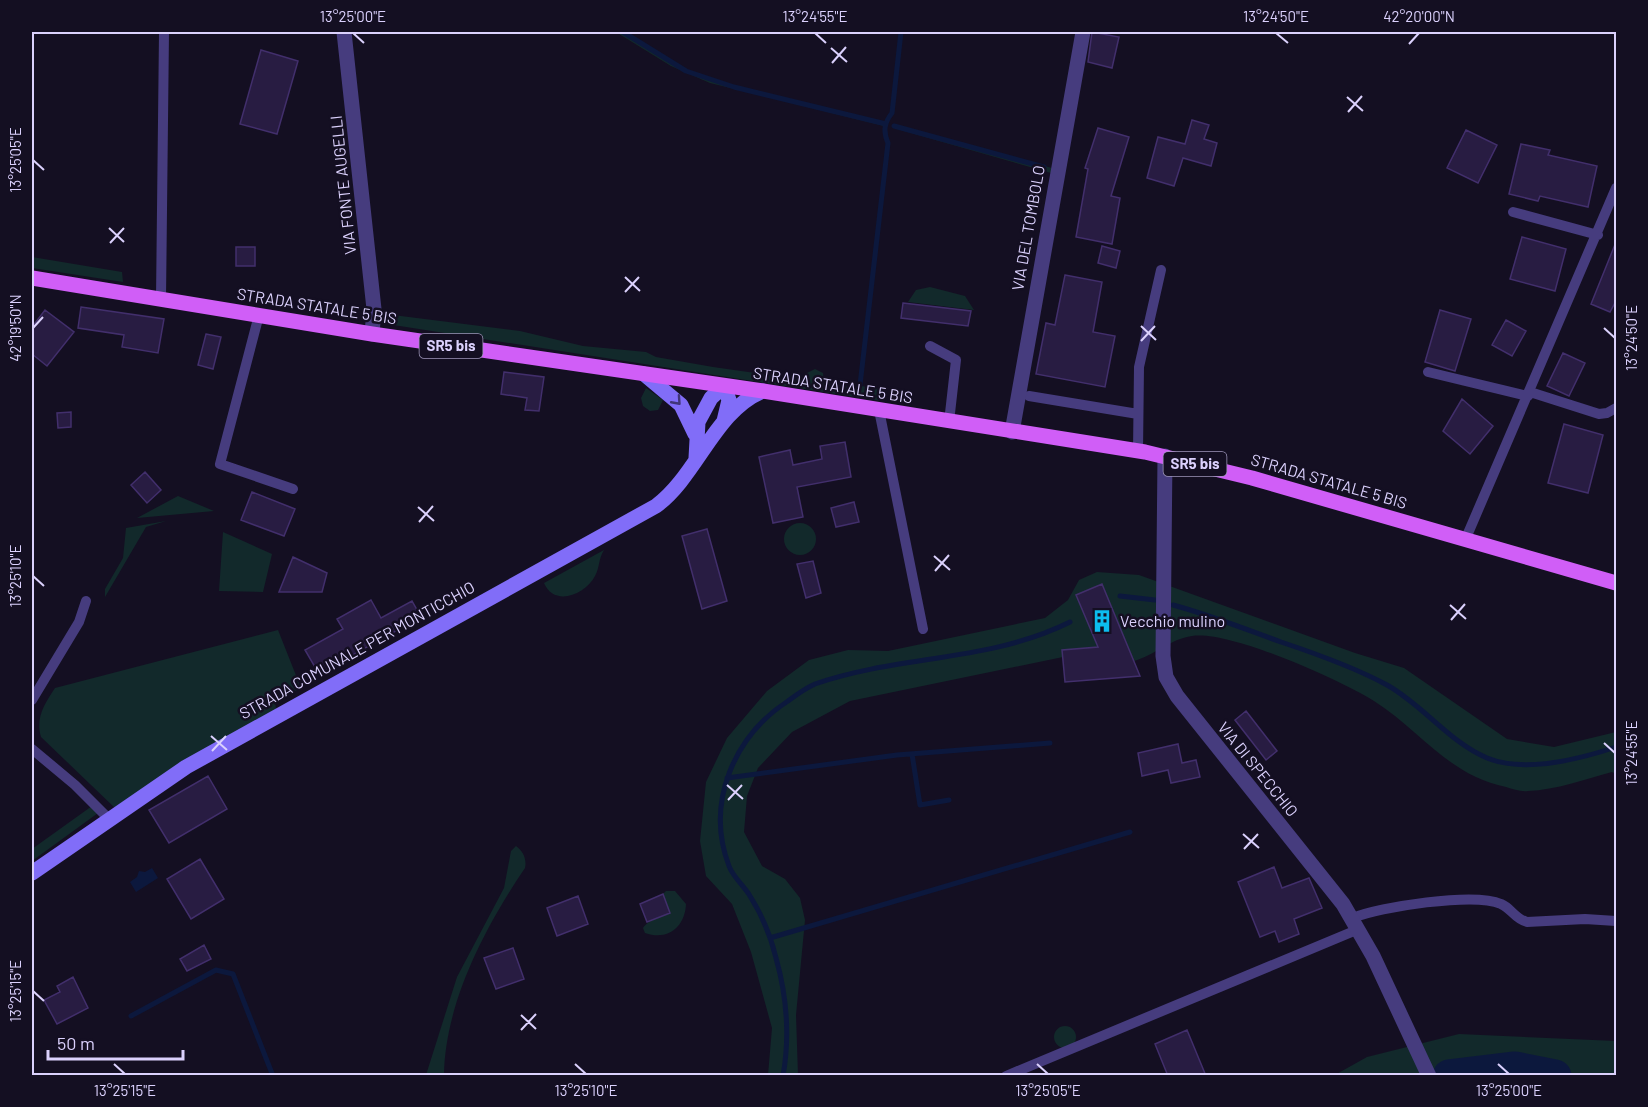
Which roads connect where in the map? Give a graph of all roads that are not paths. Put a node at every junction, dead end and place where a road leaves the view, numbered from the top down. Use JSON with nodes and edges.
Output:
{"nodes":[{"id":1,"x":164,"y":32,"type":"edge"},
{"id":2,"x":344,"y":32,"type":"edge"},
{"id":3,"x":1083,"y":32,"type":"edge"},
{"id":4,"x":1617,"y":188,"type":"edge"},
{"id":5,"x":1513,"y":212,"type":"dead end"},
{"id":6,"x":1598,"y":235,"type":"junction"},
{"id":7,"x":1161,"y":270,"type":"dead end"},
{"id":8,"x":32,"y":278,"type":"edge"},
{"id":9,"x":161,"y":299,"type":"junction"},
{"id":10,"x":259,"y":315,"type":"junction"},
{"id":11,"x":372,"y":334,"type":"junction"},
{"id":12,"x":930,"y":346,"type":"dead end"},
{"id":13,"x":1428,"y":372,"type":"dead end"},
{"id":14,"x":644,"y":374,"type":"junction"},
{"id":15,"x":724,"y":386,"type":"junction"},
{"id":16,"x":763,"y":391,"type":"junction"},
{"id":17,"x":1529,"y":394,"type":"junction"},
{"id":18,"x":1029,"y":396,"type":"dead end"},
{"id":19,"x":1617,"y":408,"type":"edge"},
{"id":20,"x":879,"y":410,"type":"junction"},
{"id":21,"x":1138,"y":414,"type":"junction"},
{"id":22,"x":949,"y":422,"type":"junction"},
{"id":23,"x":718,"y":432,"type":"junction"},
{"id":24,"x":1012,"y":432,"type":"junction"},
{"id":25,"x":696,"y":437,"type":"junction"},
{"id":26,"x":1138,"y":451,"type":"junction"},
{"id":27,"x":1165,"y":456,"type":"junction"},
{"id":28,"x":696,"y":458,"type":"junction"},
{"id":29,"x":293,"y":489,"type":"dead end"},
{"id":30,"x":1466,"y":538,"type":"junction"},
{"id":31,"x":1617,"y":583,"type":"edge"},
{"id":32,"x":86,"y":601,"type":"dead end"},
{"id":33,"x":923,"y":629,"type":"dead end"},
{"id":34,"x":32,"y":700,"type":"edge"},
{"id":35,"x":32,"y":749,"type":"edge"},
{"id":36,"x":108,"y":818,"type":"junction"},
{"id":37,"x":32,"y":873,"type":"edge"},
{"id":38,"x":1617,"y":921,"type":"edge"},
{"id":39,"x":1356,"y":924,"type":"junction"},
{"id":40,"x":1006,"y":1076,"type":"edge"},
{"id":41,"x":1429,"y":1076,"type":"edge"}],
"edges":[{"from":1,"to":9,"type":"lane"},
{"from":2,"to":11,"type":"street","name":"VIA FONTE AUGELLI"},
{"from":3,"to":24,"type":"street","name":"VIA DEL TOMBOLO"},
{"from":4,"to":6,"type":"lane"},
{"from":5,"to":6,"type":"lane"},
{"from":6,"to":17,"type":"lane"},
{"from":7,"to":21,"type":"lane"},
{"from":8,"to":9,"type":"main road","name":"STRADA STATALE 5 BIS","number":"SR5 bis"},
{"from":9,"to":10,"type":"main road","name":"STRADA STATALE 5 BIS","number":"SR5 bis"},
{"from":10,"to":11,"type":"main road","name":"STRADA STATALE 5 BIS","number":"SR5 bis"},
{"from":10,"to":29,"type":"lane"},
{"from":11,"to":14,"type":"main road","name":"STRADA STATALE 5 BIS","number":"SR5 bis"},
{"from":12,"to":22,"type":"lane"},
{"from":13,"to":17,"type":"lane"},
{"from":14,"to":15,"type":"main road","name":"STRADA STATALE 5 BIS","number":"SR5 bis"},
{"from":14,"to":25,"type":"main road","one_way":true},
{"from":15,"to":16,"type":"main road","name":"STRADA STATALE 5 BIS","number":"SR5 bis"},
{"from":15,"to":23,"type":"main road","name":"STRADA COMUNALE PER MONTICCHIO"},
{"from":15,"to":25,"type":"main road"},
{"from":16,"to":20,"type":"main road","name":"STRADA STATALE 5 BIS","number":"SR5 bis"},
{"from":16,"to":23,"type":"main road","name":"STRADA COMUNALE PER MONTICCHIO"},
{"from":17,"to":19,"type":"lane"},
{"from":17,"to":30,"type":"lane"},
{"from":18,"to":21,"type":"lane"},
{"from":20,"to":22,"type":"main road","name":"STRADA STATALE 5 BIS","number":"SR5 bis"},
{"from":20,"to":33,"type":"lane"},
{"from":21,"to":26,"type":"lane"},
{"from":22,"to":24,"type":"main road","name":"STRADA STATALE 5 BIS","number":"SR5 bis"},
{"from":23,"to":28,"type":"main road","name":"STRADA COMUNALE PER MONTICCHIO"},
{"from":24,"to":26,"type":"main road","name":"STRADA STATALE 5 BIS","number":"SR5 bis"},
{"from":25,"to":28,"type":"main road"},
{"from":26,"to":27,"type":"main road","name":"STRADA STATALE 5 BIS","number":"SR5 bis"},
{"from":27,"to":30,"type":"main road","name":"STRADA STATALE 5 BIS","number":"SR5 bis"},
{"from":27,"to":39,"type":"street","name":"VIA DI SPECCHIO"},
{"from":28,"to":36,"type":"main road","name":"STRADA COMUNALE PER MONTICCHIO"},
{"from":30,"to":31,"type":"main road","name":"STRADA STATALE 5 BIS","number":"SR5 bis"},
{"from":32,"to":34,"type":"lane"},
{"from":35,"to":36,"type":"lane"},
{"from":36,"to":37,"type":"main road","name":"STRADA COMUNALE PER MONTICCHIO"},
{"from":38,"to":39,"type":"lane"},
{"from":39,"to":40,"type":"lane"},
{"from":39,"to":41,"type":"street","name":"VIA DI SPECCHIO"}]}
